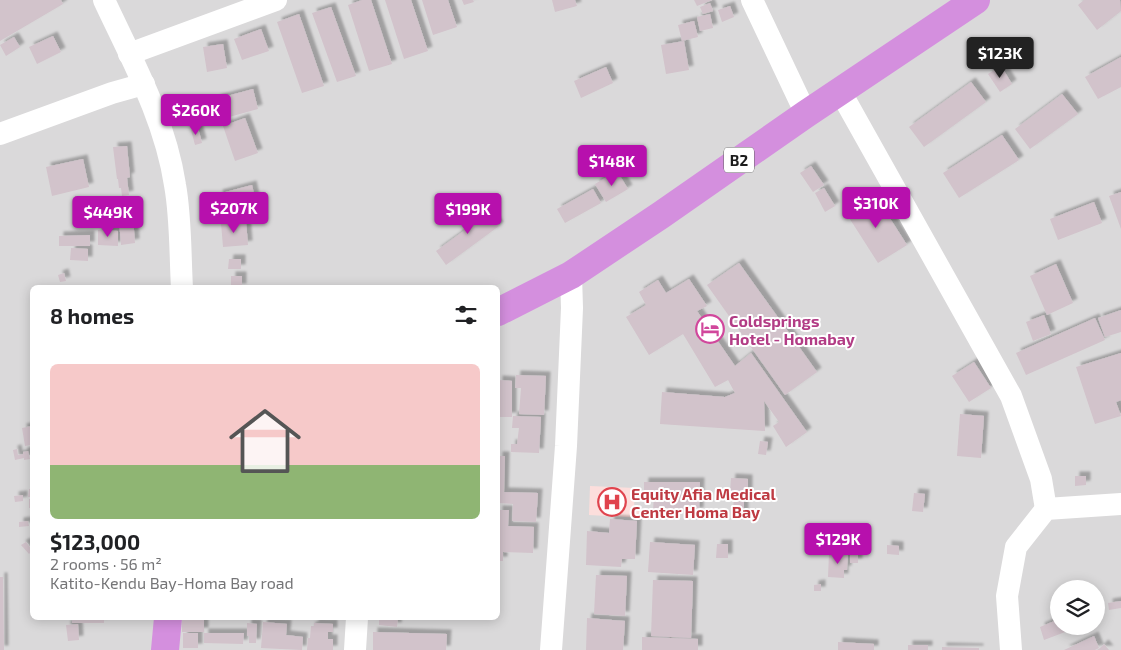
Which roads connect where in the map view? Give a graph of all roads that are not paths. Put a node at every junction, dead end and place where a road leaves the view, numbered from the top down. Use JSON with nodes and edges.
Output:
{"nodes":[{"id":1,"x":104,"y":0,"type":"edge"},
{"id":2,"x":276,"y":0,"type":"edge"},
{"id":3,"x":752,"y":0,"type":"edge"},
{"id":4,"x":976,"y":0,"type":"edge"},
{"id":5,"x":129,"y":54,"type":"junction"},
{"id":6,"x":144,"y":84,"type":"junction"},
{"id":7,"x":840,"y":91,"type":"junction"},
{"id":8,"x":806,"y":114,"type":"junction"},
{"id":9,"x":0,"y":134,"type":"edge"},
{"id":10,"x":571,"y":274,"type":"junction"},
{"id":11,"x":182,"y":285,"type":"edge"},
{"id":12,"x":500,"y":311,"type":"edge"},
{"id":13,"x":1121,"y":504,"type":"edge"},
{"id":14,"x":1046,"y":509,"type":"junction"},
{"id":15,"x":168,"y":620,"type":"edge"},
{"id":16,"x":357,"y":620,"type":"edge"},
{"id":17,"x":165,"y":650,"type":"edge"},
{"id":18,"x":355,"y":650,"type":"edge"},
{"id":19,"x":551,"y":650,"type":"edge"},
{"id":20,"x":1011,"y":650,"type":"edge"}],
"edges":[{"from":1,"to":5,"type":"street"},
{"from":2,"to":5,"type":"street"},
{"from":3,"to":8,"type":"street"},
{"from":4,"to":7,"type":"highway","number":"B2"},
{"from":5,"to":6,"type":"street"},
{"from":6,"to":9,"type":"street"},
{"from":6,"to":11,"type":"street"},
{"from":7,"to":8,"type":"highway","number":"B2"},
{"from":7,"to":14,"type":"street"},
{"from":8,"to":10,"type":"highway","number":"B2"},
{"from":10,"to":12,"type":"highway","number":"B2"},
{"from":10,"to":19,"type":"street"},
{"from":13,"to":14,"type":"street"},
{"from":14,"to":20,"type":"street"},
{"from":15,"to":17,"type":"highway"},
{"from":16,"to":18,"type":"street"}]}
